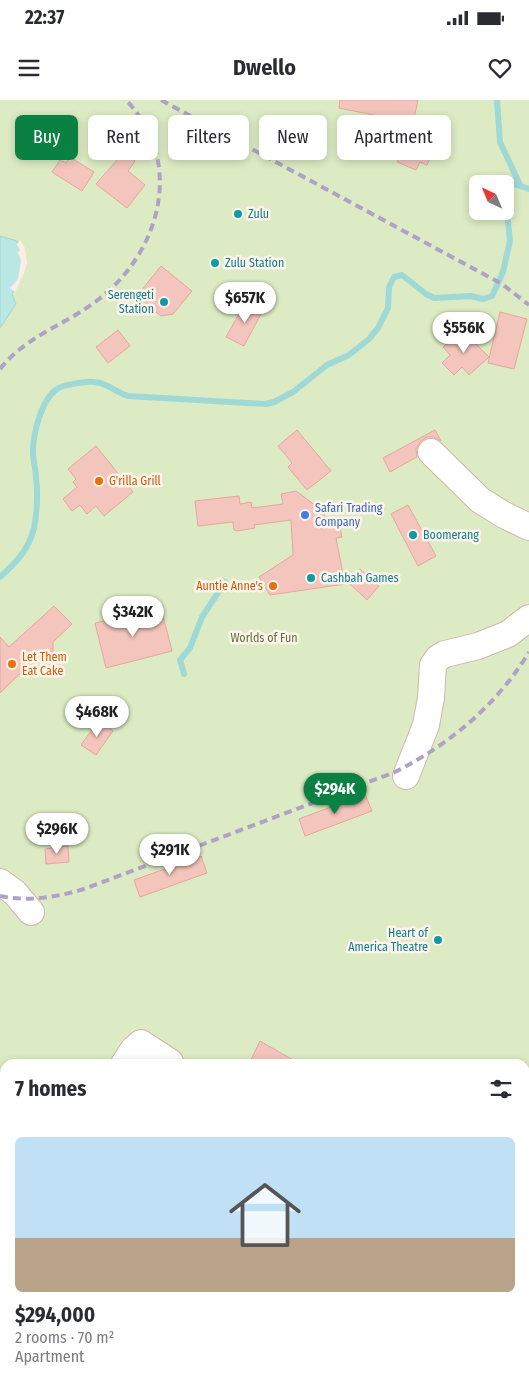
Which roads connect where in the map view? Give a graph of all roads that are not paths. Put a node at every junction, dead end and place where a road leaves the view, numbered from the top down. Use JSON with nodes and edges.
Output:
{"nodes":[{"id":1,"x":431,"y":452,"type":"dead end"},
{"id":2,"x":529,"y":527,"type":"edge"},
{"id":3,"x":529,"y":618,"type":"edge"},
{"id":4,"x":406,"y":776,"type":"dead end"},
{"id":5,"x":0,"y":882,"type":"edge"},
{"id":6,"x":31,"y":912,"type":"dead end"},
{"id":7,"x":127,"y":1059,"type":"edge"},
{"id":8,"x":165,"y":1059,"type":"edge"}],
"edges":[{"from":1,"to":2,"type":"street"},
{"from":3,"to":4,"type":"street"},
{"from":5,"to":6,"type":"street"},
{"from":7,"to":8,"type":"street"}]}
